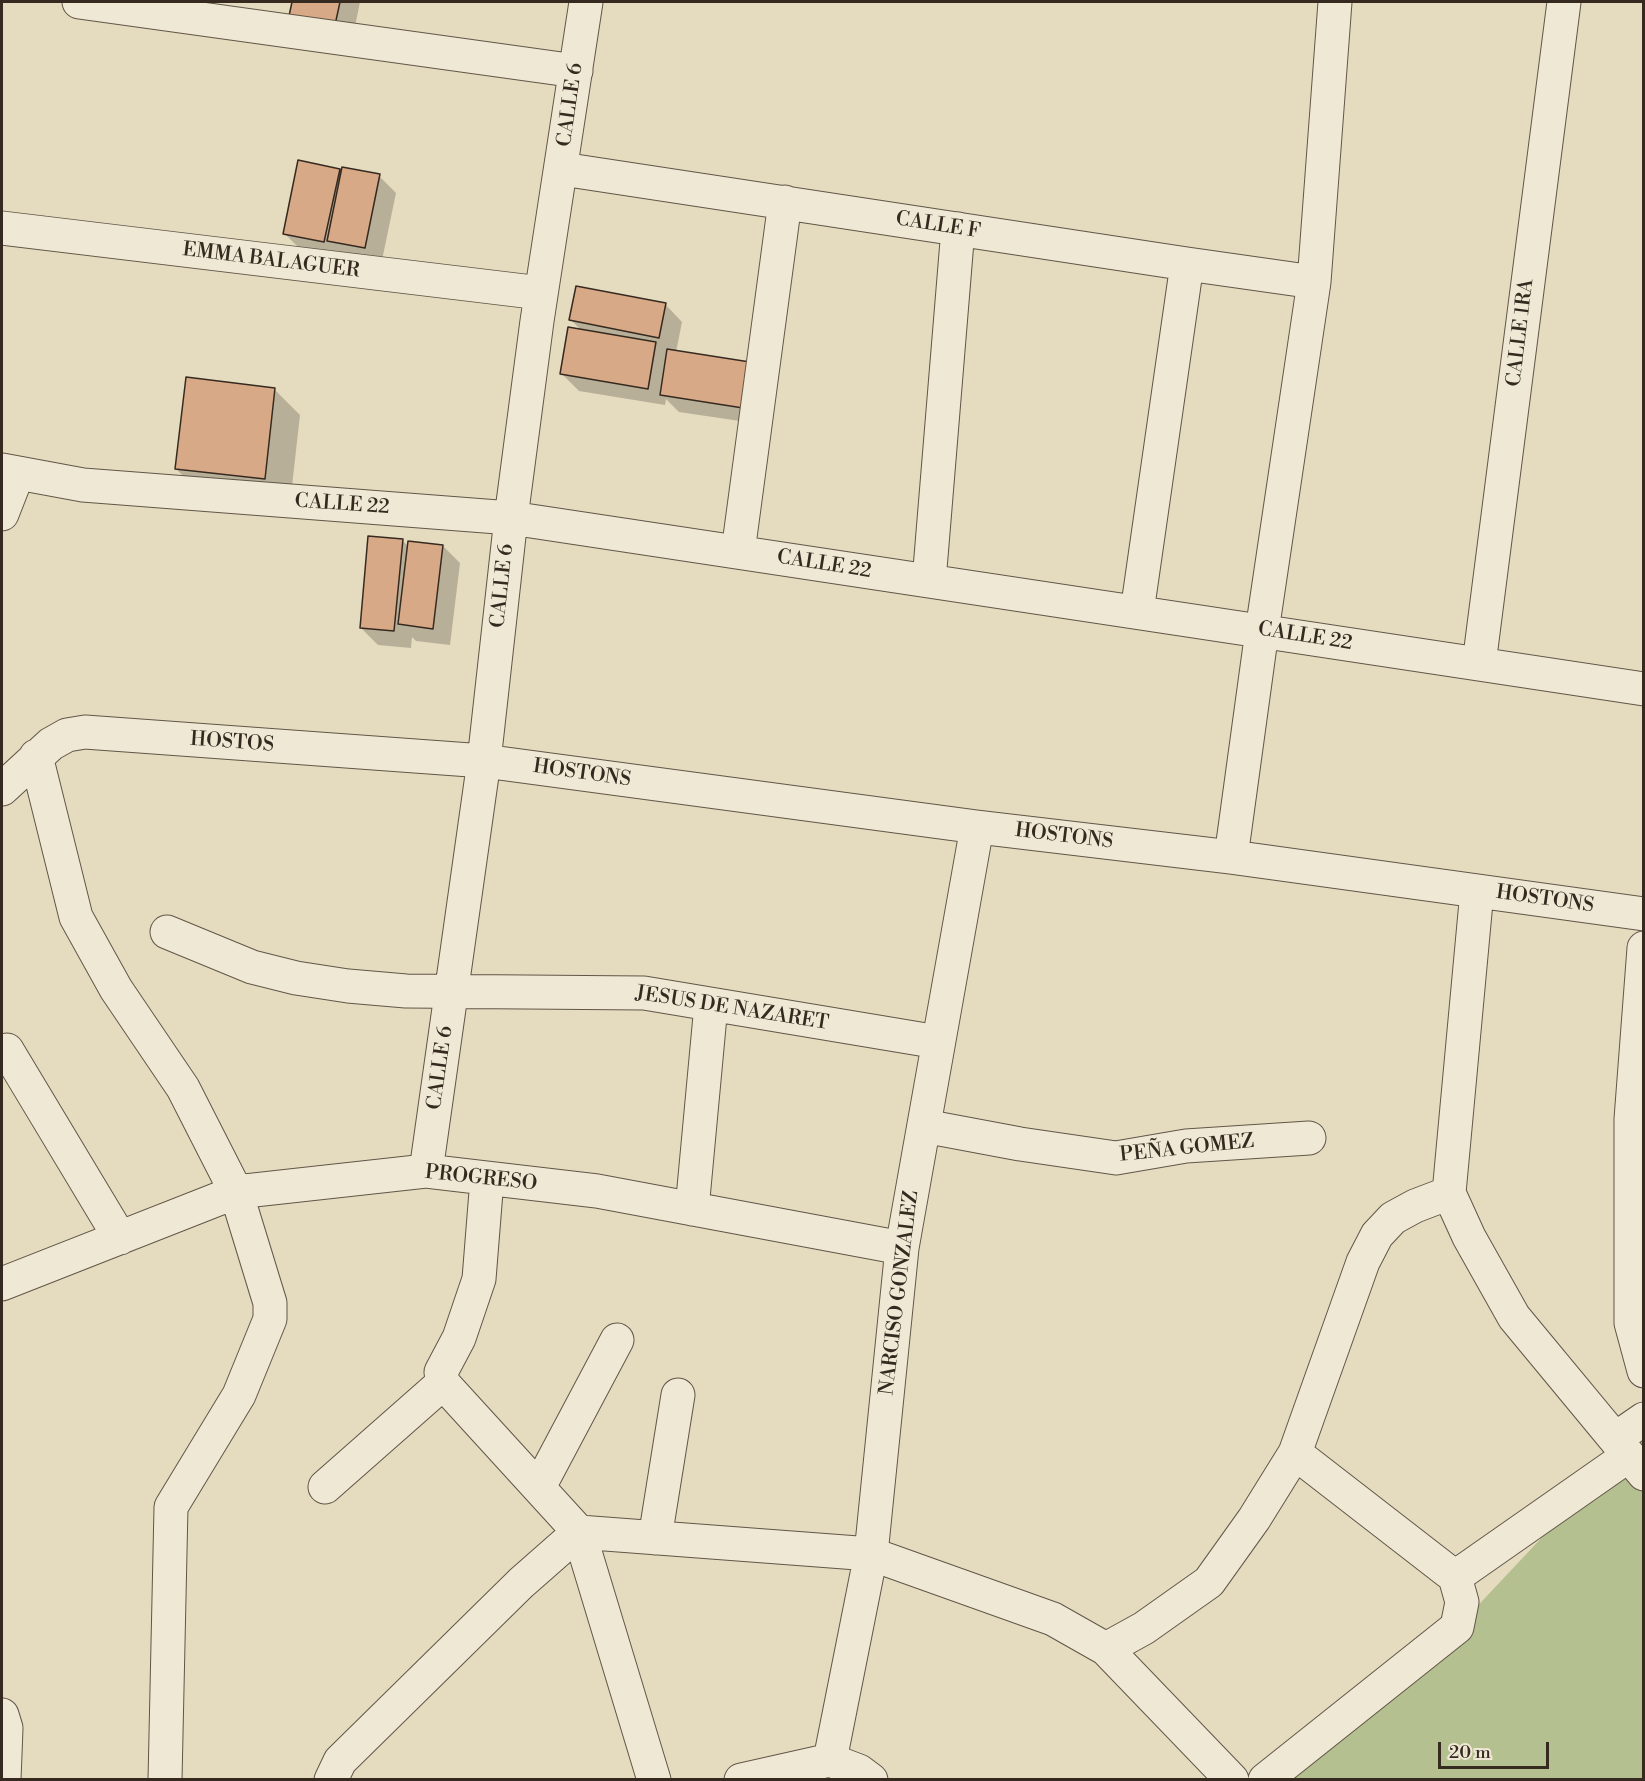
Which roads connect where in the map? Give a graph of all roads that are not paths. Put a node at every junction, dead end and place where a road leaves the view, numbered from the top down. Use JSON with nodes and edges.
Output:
{"nodes":[{"id":1,"x":79,"y":2,"type":"edge"},
{"id":2,"x":586,"y":2,"type":"edge"},
{"id":3,"x":1335,"y":2,"type":"edge"},
{"id":4,"x":1564,"y":2,"type":"edge"},
{"id":5,"x":576,"y":71,"type":"junction"},
{"id":6,"x":562,"y":169,"type":"junction"},
{"id":7,"x":785,"y":202,"type":"junction"},
{"id":8,"x":2,"y":228,"type":"edge"},
{"id":9,"x":958,"y":229,"type":"junction"},
{"id":10,"x":1187,"y":264,"type":"junction"},
{"id":11,"x":1314,"y":282,"type":"junction"},
{"id":12,"x":541,"y":293,"type":"junction"},
{"id":13,"x":10,"y":472,"type":"edge"},
{"id":14,"x":2,"y":514,"type":"edge"},
{"id":15,"x":511,"y":518,"type":"junction"},
{"id":16,"x":738,"y":552,"type":"junction"},
{"id":17,"x":929,"y":581,"type":"junction"},
{"id":18,"x":1137,"y":612,"type":"junction"},
{"id":19,"x":1262,"y":631,"type":"junction"},
{"id":20,"x":1479,"y":663,"type":"junction"},
{"id":21,"x":1644,"y":688,"type":"edge"},
{"id":22,"x":36,"y":756,"type":"junction"},
{"id":23,"x":484,"y":761,"type":"junction"},
{"id":24,"x":2,"y":789,"type":"edge"},
{"id":25,"x":977,"y":826,"type":"junction"},
{"id":26,"x":1231,"y":857,"type":"junction"},
{"id":27,"x":1478,"y":891,"type":"junction"},
{"id":28,"x":1644,"y":914,"type":"edge"},
{"id":29,"x":167,"y":932,"type":"dead end"},
{"id":30,"x":1644,"y":948,"type":"edge"},
{"id":31,"x":453,"y":992,"type":"junction"},
{"id":32,"x":711,"y":1005,"type":"junction"},
{"id":33,"x":938,"y":1042,"type":"junction"},
{"id":34,"x":7,"y":1050,"type":"dead end"},
{"id":35,"x":1637,"y":1119,"type":"edge"},
{"id":36,"x":924,"y":1126,"type":"junction"},
{"id":37,"x":1309,"y":1138,"type":"dead end"},
{"id":38,"x":426,"y":1171,"type":"junction"},
{"id":39,"x":487,"y":1179,"type":"junction"},
{"id":40,"x":236,"y":1192,"type":"junction"},
{"id":41,"x":1449,"y":1193,"type":"junction"},
{"id":42,"x":692,"y":1209,"type":"junction"},
{"id":43,"x":120,"y":1238,"type":"junction"},
{"id":44,"x":902,"y":1248,"type":"junction"},
{"id":45,"x":2,"y":1284,"type":"edge"},
{"id":46,"x":1638,"y":1322,"type":"edge"},
{"id":47,"x":617,"y":1340,"type":"dead end"},
{"id":48,"x":1644,"y":1371,"type":"edge"},
{"id":49,"x":444,"y":1383,"type":"junction"},
{"id":50,"x":678,"y":1395,"type":"dead end"},
{"id":51,"x":1644,"y":1419,"type":"edge"},
{"id":52,"x":1295,"y":1453,"type":"junction"},
{"id":53,"x":1629,"y":1456,"type":"edge"},
{"id":54,"x":325,"y":1486,"type":"dead end"},
{"id":55,"x":539,"y":1488,"type":"junction"},
{"id":56,"x":579,"y":1532,"type":"junction"},
{"id":57,"x":655,"y":1539,"type":"junction"},
{"id":58,"x":872,"y":1554,"type":"junction"},
{"id":59,"x":1455,"y":1577,"type":"junction"},
{"id":60,"x":1106,"y":1649,"type":"junction"},
{"id":61,"x":2,"y":1715,"type":"edge"},
{"id":62,"x":830,"y":1760,"type":"junction"},
{"id":63,"x":4,"y":1779,"type":"edge"},
{"id":64,"x":165,"y":1779,"type":"edge"},
{"id":65,"x":331,"y":1779,"type":"edge"},
{"id":66,"x":654,"y":1779,"type":"edge"},
{"id":67,"x":741,"y":1779,"type":"edge"},
{"id":68,"x":871,"y":1779,"type":"edge"},
{"id":69,"x":1232,"y":1779,"type":"edge"},
{"id":70,"x":1265,"y":1779,"type":"edge"}],
"edges":[{"from":1,"to":5,"type":"street"},
{"from":2,"to":5,"type":"street","name":"CALLE 6"},
{"from":3,"to":11,"type":"street"},
{"from":4,"to":20,"type":"street","name":"CALLE 1RA"},
{"from":5,"to":6,"type":"street","name":"CALLE 6"},
{"from":6,"to":7,"type":"street","name":"CALLE F"},
{"from":6,"to":12,"type":"street","name":"CALLE 6"},
{"from":7,"to":9,"type":"street","name":"CALLE F"},
{"from":7,"to":16,"type":"street"},
{"from":8,"to":12,"type":"street","name":"EMMA BALAGUER"},
{"from":9,"to":10,"type":"street","name":"CALLE F"},
{"from":9,"to":17,"type":"street"},
{"from":10,"to":11,"type":"street","name":"CALLE F"},
{"from":10,"to":18,"type":"street"},
{"from":11,"to":19,"type":"street"},
{"from":12,"to":15,"type":"street","name":"CALLE 6"},
{"from":13,"to":14,"type":"street"},
{"from":13,"to":15,"type":"street","name":"CALLE 22"},
{"from":15,"to":16,"type":"street","name":"CALLE 22"},
{"from":15,"to":23,"type":"street","name":"CALLE 6"},
{"from":16,"to":17,"type":"street","name":"CALLE 22"},
{"from":17,"to":18,"type":"street","name":"CALLE 22"},
{"from":18,"to":19,"type":"street","name":"CALLE 22"},
{"from":19,"to":20,"type":"street","name":"CALLE 22"},
{"from":19,"to":26,"type":"street"},
{"from":20,"to":21,"type":"street","name":"CALLE 22"},
{"from":22,"to":23,"type":"street","name":"HOSTOS"},
{"from":22,"to":24,"type":"street","name":"HOSTOS"},
{"from":22,"to":40,"type":"street"},
{"from":23,"to":25,"type":"street","name":"HOSTONS"},
{"from":23,"to":31,"type":"street","name":"CALLE 6"},
{"from":25,"to":26,"type":"street","name":"HOSTONS"},
{"from":25,"to":33,"type":"street","name":"NARCISO GONZALEZ"},
{"from":26,"to":27,"type":"street","name":"HOSTONS"},
{"from":27,"to":28,"type":"street","name":"HOSTONS"},
{"from":27,"to":41,"type":"street"},
{"from":29,"to":31,"type":"street","name":"JESUS DE NAZARET"},
{"from":30,"to":35,"type":"street"},
{"from":31,"to":32,"type":"street","name":"JESUS DE NAZARET"},
{"from":31,"to":38,"type":"street","name":"CALLE 6"},
{"from":32,"to":33,"type":"street","name":"JESUS DE NAZARET"},
{"from":32,"to":42,"type":"street"},
{"from":33,"to":36,"type":"street","name":"NARCISO GONZALEZ"},
{"from":34,"to":43,"type":"street"},
{"from":35,"to":46,"type":"street"},
{"from":36,"to":37,"type":"street","name":"PEÑA GOMEZ"},
{"from":36,"to":44,"type":"street","name":"NARCISO GONZALEZ"},
{"from":38,"to":39,"type":"street","name":"PROGRESO"},
{"from":38,"to":40,"type":"street","name":"PROGRESO"},
{"from":39,"to":42,"type":"street","name":"PROGRESO"},
{"from":39,"to":49,"type":"street"},
{"from":40,"to":43,"type":"street","name":"PROGRESO"},
{"from":40,"to":64,"type":"street"},
{"from":41,"to":52,"type":"street"},
{"from":41,"to":53,"type":"street"},
{"from":42,"to":44,"type":"street","name":"PROGRESO"},
{"from":43,"to":45,"type":"street","name":"PROGRESO"},
{"from":44,"to":58,"type":"street","name":"NARCISO GONZALEZ"},
{"from":46,"to":48,"type":"street"},
{"from":47,"to":55,"type":"street"},
{"from":49,"to":54,"type":"street"},
{"from":49,"to":55,"type":"street"},
{"from":50,"to":57,"type":"street"},
{"from":51,"to":53,"type":"street"},
{"from":52,"to":59,"type":"street"},
{"from":52,"to":60,"type":"street"},
{"from":53,"to":59,"type":"street"},
{"from":55,"to":56,"type":"street"},
{"from":56,"to":57,"type":"street"},
{"from":56,"to":65,"type":"street"},
{"from":56,"to":66,"type":"street"},
{"from":57,"to":58,"type":"street"},
{"from":58,"to":60,"type":"street"},
{"from":58,"to":62,"type":"street","name":"NARCISO GONZALEZ"},
{"from":59,"to":70,"type":"street"},
{"from":60,"to":69,"type":"street"},
{"from":61,"to":63,"type":"street"},
{"from":62,"to":67,"type":"street"},
{"from":62,"to":68,"type":"street"}]}
